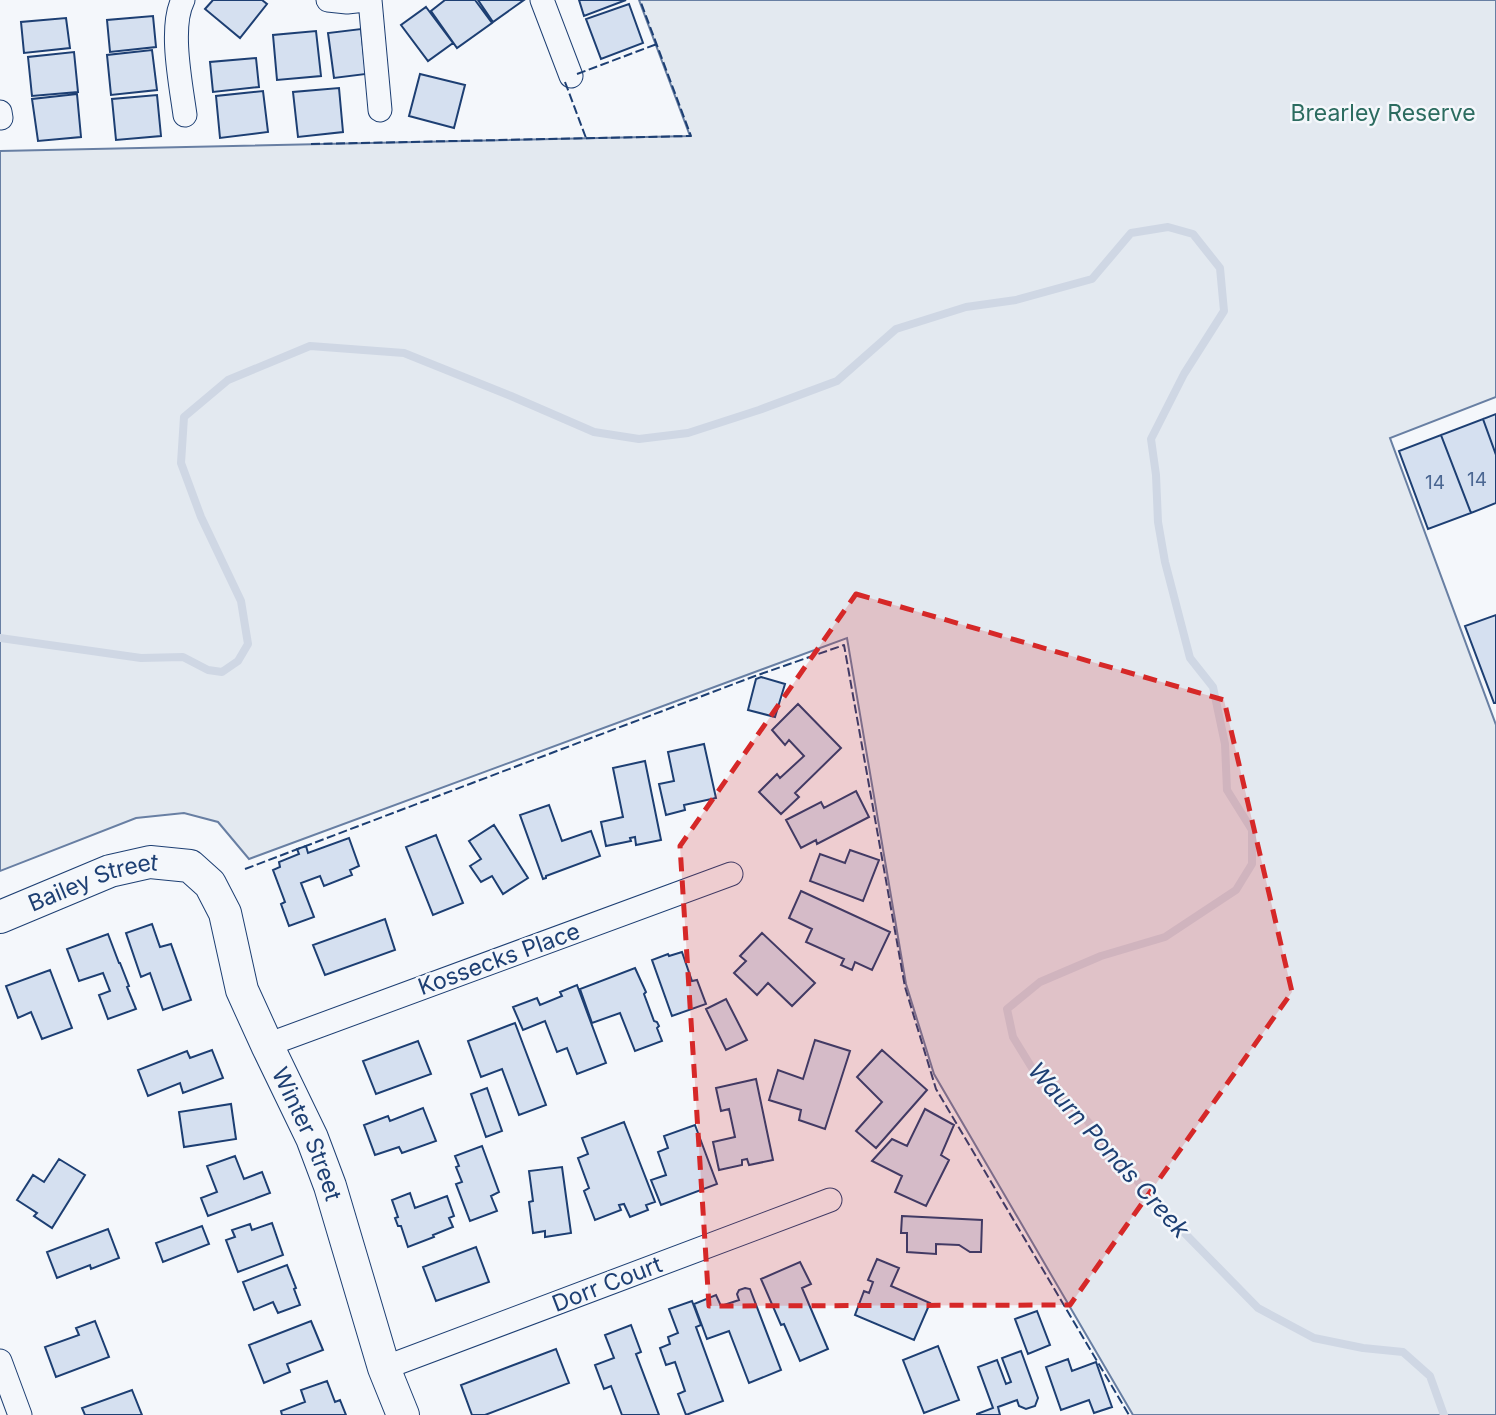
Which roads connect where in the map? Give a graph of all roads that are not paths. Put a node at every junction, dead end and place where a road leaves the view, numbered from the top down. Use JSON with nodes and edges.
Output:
{"nodes":[{"id":1,"x":183,"y":0,"type":"edge"},
{"id":2,"x":328,"y":0,"type":"edge"},
{"id":3,"x":367,"y":0,"type":"edge"},
{"id":4,"x":542,"y":0,"type":"edge"},
{"id":5,"x":571,"y":76,"type":"dead end"},
{"id":6,"x":380,"y":110,"type":"dead end"},
{"id":7,"x":0,"y":112,"type":"edge"},
{"id":8,"x":185,"y":115,"type":"dead end"},
{"id":9,"x":1,"y":118,"type":"edge"},
{"id":10,"x":190,"y":866,"type":"joint"},
{"id":11,"x":731,"y":874,"type":"dead end"},
{"id":12,"x":0,"y":917,"type":"edge"},
{"id":13,"x":267,"y":1045,"type":"junction"},
{"id":14,"x":830,"y":1200,"type":"dead end"},
{"id":15,"x":0,"y":1361,"type":"edge"},
{"id":16,"x":384,"y":1368,"type":"junction"},
{"id":17,"x":20,"y":1415,"type":"edge"},
{"id":18,"x":403,"y":1415,"type":"edge"}],
"edges":[{"from":1,"to":8,"type":"street"},
{"from":2,"to":3,"type":"street"},
{"from":3,"to":6,"type":"street"},
{"from":4,"to":5,"type":"street"},
{"from":7,"to":9,"type":"street"},
{"from":10,"to":12,"type":"street","name":"Bailey Street"},
{"from":10,"to":13,"type":"street","name":"Winter Street"},
{"from":11,"to":13,"type":"street","name":"Kossecks Place"},
{"from":13,"to":16,"type":"street","name":"Winter Street"},
{"from":14,"to":16,"type":"street","name":"Dorr Court"},
{"from":15,"to":17,"type":"street"},
{"from":16,"to":18,"type":"street","name":"Winter Street"}]}
